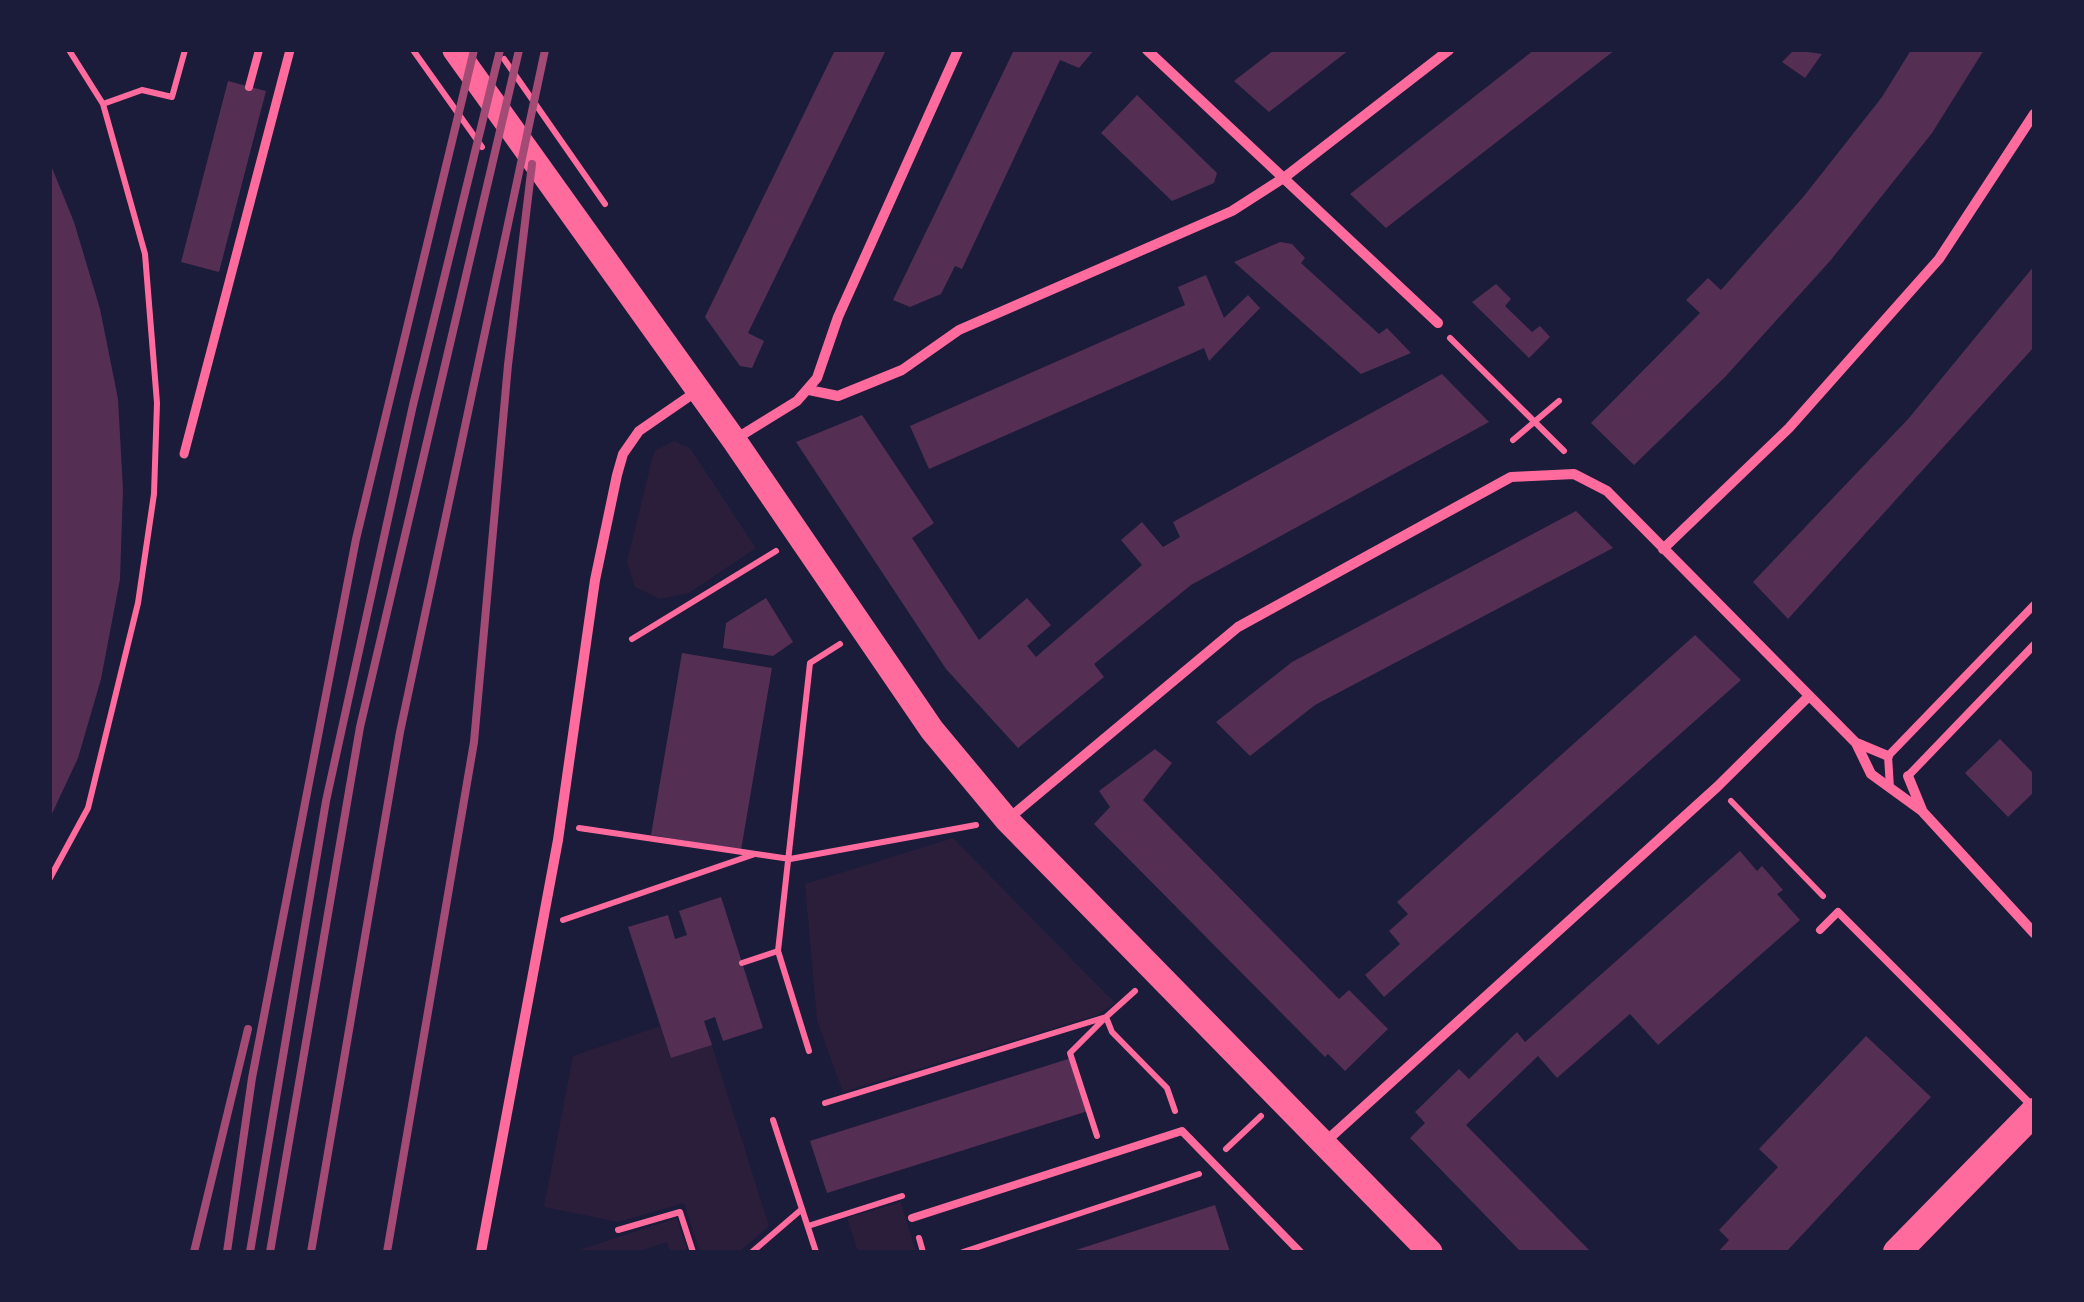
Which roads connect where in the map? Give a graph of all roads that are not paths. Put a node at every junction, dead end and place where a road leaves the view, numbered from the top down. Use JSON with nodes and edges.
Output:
{"nodes":[{"id":1,"x":259,"y":50,"type":"edge"},
{"id":2,"x":290,"y":50,"type":"edge"},
{"id":3,"x":455,"y":50,"type":"edge"},
{"id":4,"x":958,"y":50,"type":"edge"},
{"id":5,"x":1147,"y":50,"type":"edge"},
{"id":6,"x":1449,"y":50,"type":"edge"},
{"id":7,"x":249,"y":86,"type":"dead end"},
{"id":8,"x":2034,"y":114,"type":"edge"},
{"id":9,"x":1285,"y":177,"type":"junction"},
{"id":10,"x":1438,"y":322,"type":"road end"},
{"id":11,"x":698,"y":390,"type":"junction"},
{"id":12,"x":809,"y":390,"type":"junction"},
{"id":13,"x":734,"y":440,"type":"junction"},
{"id":14,"x":184,"y":454,"type":"dead end"},
{"id":15,"x":1663,"y":549,"type":"junction"},
{"id":16,"x":2034,"y":606,"type":"edge"},
{"id":17,"x":2034,"y":645,"type":"edge"},
{"id":18,"x":1809,"y":696,"type":"junction"},
{"id":19,"x":1856,"y":742,"type":"junction"},
{"id":20,"x":1888,"y":756,"type":"junction"},
{"id":21,"x":1908,"y":776,"type":"joint"},
{"id":22,"x":1890,"y":792,"type":"junction"},
{"id":23,"x":1922,"y":811,"type":"junction"},
{"id":24,"x":1007,"y":820,"type":"junction"},
{"id":25,"x":1820,"y":930,"type":"dead end"},
{"id":26,"x":2034,"y":933,"type":"edge"},
{"id":27,"x":2034,"y":1110,"type":"edge"},
{"id":28,"x":1323,"y":1144,"type":"junction"},
{"id":29,"x":912,"y":1218,"type":"road end"},
{"id":30,"x":481,"y":1252,"type":"edge"},
{"id":31,"x":1300,"y":1252,"type":"edge"},
{"id":32,"x":1429,"y":1252,"type":"edge"},
{"id":33,"x":1897,"y":1252,"type":"edge"}],
"edges":[{"from":1,"to":7,"type":"lane"},
{"from":2,"to":14,"type":"street"},
{"from":3,"to":11,"type":"main road"},
{"from":4,"to":12,"type":"street"},
{"from":5,"to":9,"type":"street"},
{"from":6,"to":9,"type":"street"},
{"from":8,"to":15,"type":"street"},
{"from":9,"to":10,"type":"street"},
{"from":9,"to":12,"type":"street"},
{"from":11,"to":13,"type":"main road"},
{"from":11,"to":30,"type":"street"},
{"from":12,"to":13,"type":"street"},
{"from":13,"to":24,"type":"main road"},
{"from":15,"to":18,"type":"street"},
{"from":15,"to":24,"type":"street"},
{"from":16,"to":20,"type":"lane"},
{"from":17,"to":21,"type":"lane"},
{"from":18,"to":19,"type":"street"},
{"from":18,"to":28,"type":"street"},
{"from":19,"to":20,"type":"street"},
{"from":19,"to":22,"type":"street"},
{"from":20,"to":22,"type":"lane"},
{"from":21,"to":23,"type":"street"},
{"from":22,"to":23,"type":"street"},
{"from":23,"to":26,"type":"street"},
{"from":24,"to":28,"type":"main road"},
{"from":25,"to":27,"type":"lane"},
{"from":27,"to":33,"type":"highway"},
{"from":28,"to":32,"type":"main road"},
{"from":29,"to":31,"type":"lane"}]}
